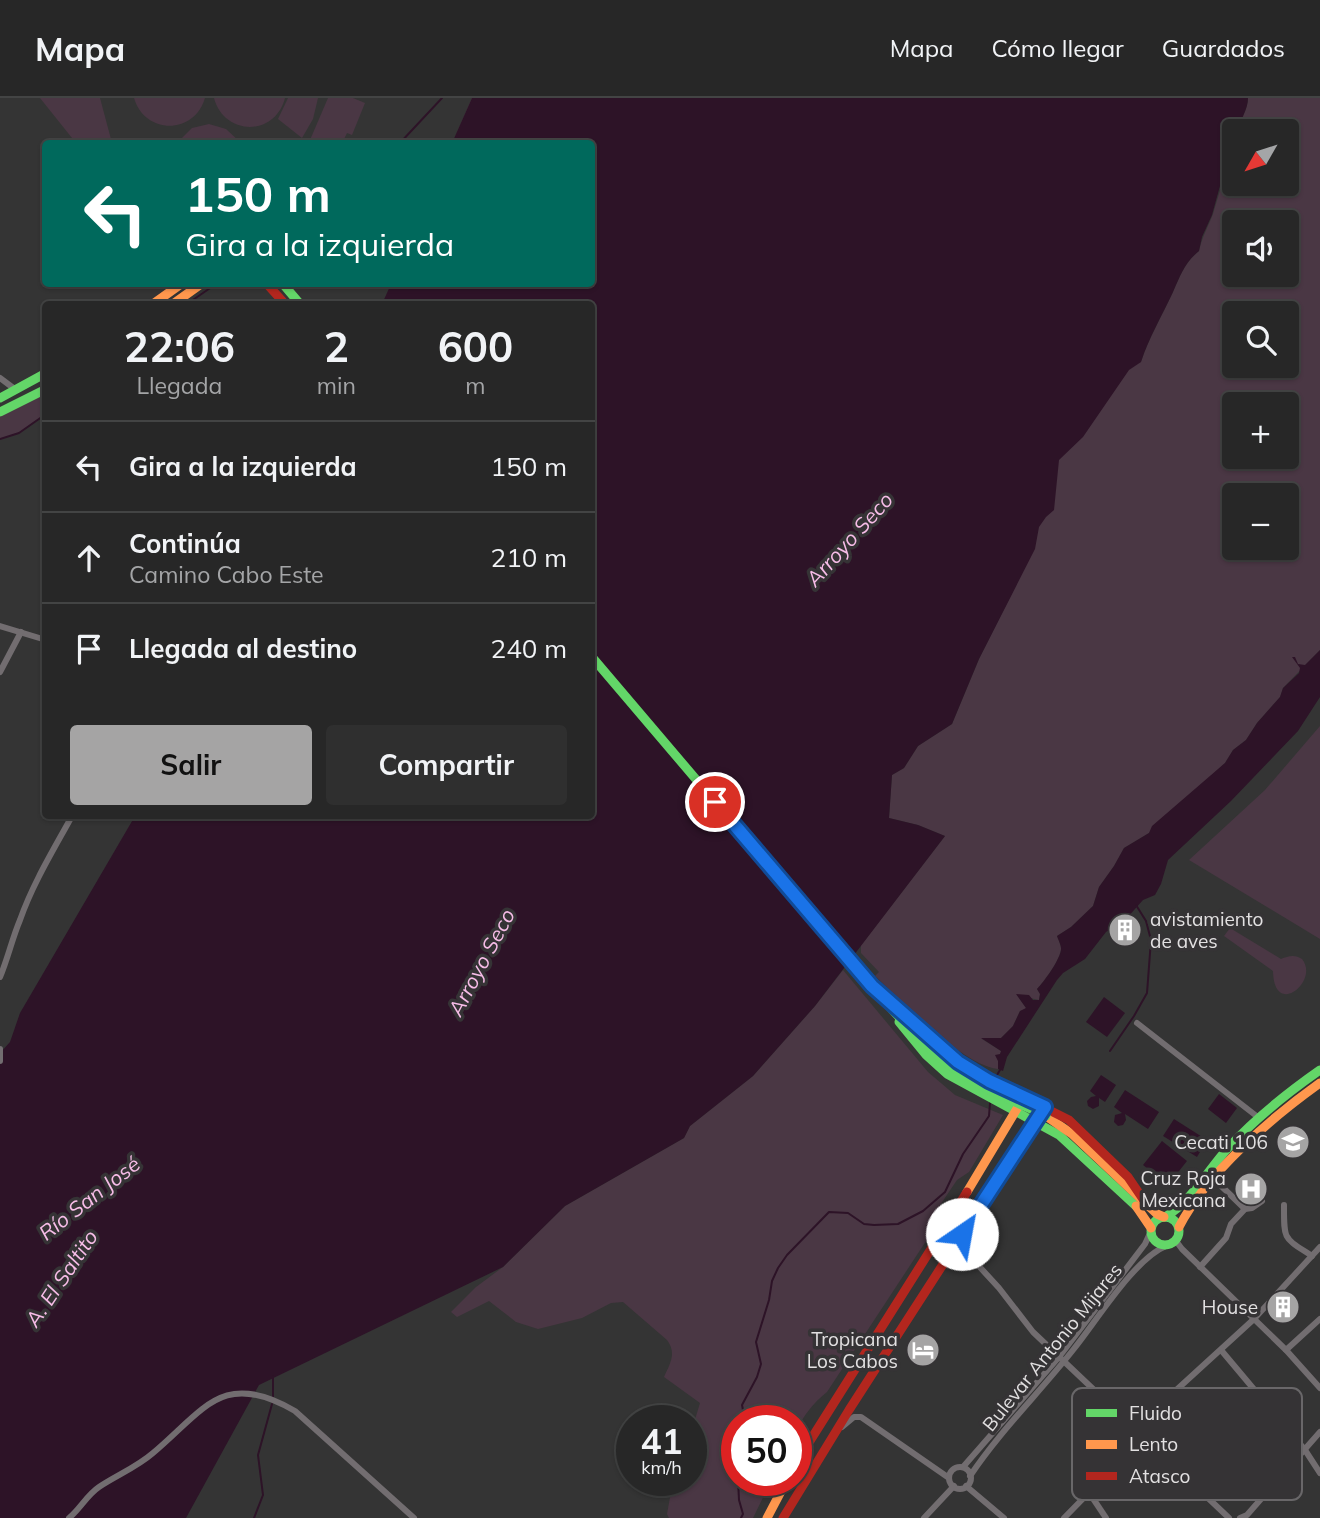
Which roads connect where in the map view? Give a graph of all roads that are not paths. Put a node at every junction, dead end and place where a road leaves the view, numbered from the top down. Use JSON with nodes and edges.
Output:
{"nodes":[{"id":1,"x":177,"y":287,"type":"edge"},
{"id":2,"x":197,"y":287,"type":"edge"},
{"id":3,"x":270,"y":287,"type":"edge"},
{"id":4,"x":286,"y":287,"type":"edge"},
{"id":5,"x":157,"y":301,"type":"edge"},
{"id":6,"x":177,"y":301,"type":"edge"},
{"id":7,"x":282,"y":301,"type":"edge"},
{"id":8,"x":297,"y":301,"type":"edge"},
{"id":9,"x":42,"y":375,"type":"edge"},
{"id":10,"x":0,"y":378,"type":"edge"},
{"id":11,"x":16,"y":390,"type":"junction"},
{"id":12,"x":42,"y":391,"type":"edge"},
{"id":13,"x":0,"y":398,"type":"edge"},
{"id":14,"x":0,"y":412,"type":"edge"},
{"id":15,"x":0,"y":626,"type":"edge"},
{"id":16,"x":21,"y":632,"type":"junction"},
{"id":17,"x":42,"y":639,"type":"edge"},
{"id":18,"x":595,"y":661,"type":"edge"},
{"id":19,"x":0,"y":672,"type":"edge"},
{"id":20,"x":70,"y":819,"type":"edge"},
{"id":21,"x":0,"y":977,"type":"edge"},
{"id":22,"x":872,"y":986,"type":"junction"},
{"id":23,"x":1137,"y":1023,"type":"dead end"},
{"id":24,"x":0,"y":1049,"type":"edge"},
{"id":25,"x":0,"y":1061,"type":"edge"},
{"id":26,"x":1320,"y":1070,"type":"edge"},
{"id":27,"x":1320,"y":1083,"type":"edge"},
{"id":28,"x":1024,"y":1097,"type":"junction"},
{"id":29,"x":1016,"y":1111,"type":"junction"},
{"id":30,"x":1046,"y":1111,"type":"junction"},
{"id":31,"x":1259,"y":1118,"type":"junction"},
{"id":32,"x":1036,"y":1121,"type":"junction"},
{"id":33,"x":1216,"y":1160,"type":"junction"},
{"id":34,"x":1224,"y":1168,"type":"junction"},
{"id":35,"x":1214,"y":1179,"type":"junction"},
{"id":36,"x":1262,"y":1201,"type":"dead end"},
{"id":37,"x":1141,"y":1205,"type":"junction"},
{"id":38,"x":1284,"y":1205,"type":"dead end"},
{"id":39,"x":1245,"y":1209,"type":"junction"},
{"id":40,"x":976,"y":1212,"type":"junction"},
{"id":41,"x":1164,"y":1217,"type":"junction"},
{"id":42,"x":1179,"y":1227,"type":"junction"},
{"id":43,"x":1151,"y":1230,"type":"junction"},
{"id":44,"x":1176,"y":1241,"type":"junction"},
{"id":45,"x":1166,"y":1246,"type":"junction"},
{"id":46,"x":1320,"y":1247,"type":"edge"},
{"id":47,"x":1312,"y":1256,"type":"junction"},
{"id":48,"x":1200,"y":1267,"type":"junction"},
{"id":49,"x":1254,"y":1319,"type":"junction"},
{"id":50,"x":1320,"y":1319,"type":"edge"},
{"id":51,"x":1221,"y":1350,"type":"junction"},
{"id":52,"x":1286,"y":1350,"type":"junction"},
{"id":53,"x":1061,"y":1359,"type":"junction"},
{"id":54,"x":1091,"y":1388,"type":"edge"},
{"id":55,"x":1179,"y":1388,"type":"edge"},
{"id":56,"x":1253,"y":1388,"type":"edge"},
{"id":57,"x":1320,"y":1388,"type":"edge"},
{"id":58,"x":1320,"y":1432,"type":"edge"},
{"id":59,"x":835,"y":1434,"type":"junction"},
{"id":60,"x":812,"y":1437,"type":"edge"},
{"id":61,"x":1302,"y":1446,"type":"edge"},
{"id":62,"x":1305,"y":1450,"type":"junction"},
{"id":63,"x":1302,"y":1453,"type":"edge"},
{"id":64,"x":963,"y":1467,"type":"junction"},
{"id":65,"x":1320,"y":1472,"type":"edge"},
{"id":66,"x":970,"y":1476,"type":"junction"},
{"id":67,"x":949,"y":1478,"type":"junction"},
{"id":68,"x":954,"y":1486,"type":"junction"},
{"id":69,"x":966,"y":1486,"type":"junction"},
{"id":70,"x":779,"y":1496,"type":"edge"},
{"id":71,"x":1083,"y":1500,"type":"edge"},
{"id":72,"x":1094,"y":1500,"type":"edge"},
{"id":73,"x":1210,"y":1500,"type":"edge"},
{"id":74,"x":1260,"y":1500,"type":"edge"},
{"id":75,"x":69,"y":1518,"type":"edge"},
{"id":76,"x":414,"y":1518,"type":"edge"},
{"id":77,"x":767,"y":1518,"type":"edge"},
{"id":78,"x":783,"y":1518,"type":"edge"},
{"id":79,"x":924,"y":1518,"type":"edge"},
{"id":80,"x":1004,"y":1518,"type":"edge"},
{"id":81,"x":1063,"y":1518,"type":"edge"},
{"id":82,"x":1105,"y":1518,"type":"edge"},
{"id":83,"x":1230,"y":1518,"type":"edge"},
{"id":84,"x":1240,"y":1518,"type":"edge"}],
"edges":[{"from":1,"to":5,"type":"main road"},
{"from":2,"to":6,"type":"main road"},
{"from":3,"to":7,"type":"main road"},
{"from":4,"to":8,"type":"main road"},
{"from":9,"to":11,"type":"main road"},
{"from":10,"to":11,"type":"street"},
{"from":11,"to":13,"type":"main road"},
{"from":12,"to":14,"type":"main road"},
{"from":15,"to":16,"type":"street"},
{"from":16,"to":17,"type":"street"},
{"from":16,"to":19,"type":"street"},
{"from":18,"to":22,"type":"main road"},
{"from":20,"to":21,"type":"street"},
{"from":22,"to":28,"type":"main road","bridge":true},
{"from":22,"to":29,"type":"main road","bridge":true},
{"from":22,"to":30,"type":"main road","bridge":true},
{"from":23,"to":31,"type":"street"},
{"from":24,"to":25,"type":"street"},
{"from":26,"to":31,"type":"main road"},
{"from":27,"to":34,"type":"main road"},
{"from":28,"to":29,"type":"main road"},
{"from":28,"to":30,"type":"main road"},
{"from":29,"to":32,"type":"main road"},
{"from":29,"to":60,"type":"main road"},
{"from":30,"to":32,"type":"main road"},
{"from":30,"to":37,"type":"main road"},
{"from":30,"to":37,"type":"main road"},
{"from":31,"to":33,"type":"main road"},
{"from":32,"to":37,"type":"main road"},
{"from":32,"to":40,"type":"main road"},
{"from":33,"to":34,"type":"main road"},
{"from":33,"to":41,"type":"main road"},
{"from":34,"to":35,"type":"main road"},
{"from":35,"to":39,"type":"street"},
{"from":35,"to":42,"type":"main road"},
{"from":36,"to":39,"type":"street"},
{"from":37,"to":41,"type":"main road"},
{"from":37,"to":43,"type":"main road"},
{"from":38,"to":47,"type":"street"},
{"from":39,"to":48,"type":"street"},
{"from":40,"to":53,"type":"street"},
{"from":40,"to":59,"type":"main road"},
{"from":41,"to":42,"type":"main road"},
{"from":41,"to":43,"type":"main road"},
{"from":42,"to":44,"type":"main road"},
{"from":43,"to":45,"type":"main road"},
{"from":43,"to":53,"type":"street","name":"Bulevar Antonio Mijares"},
{"from":44,"to":45,"type":"main road"},
{"from":44,"to":48,"type":"street"},
{"from":45,"to":53,"type":"street","name":"Bulevar Antonio Mijares"},
{"from":46,"to":47,"type":"street"},
{"from":47,"to":49,"type":"street"},
{"from":48,"to":49,"type":"street"},
{"from":49,"to":51,"type":"street"},
{"from":49,"to":52,"type":"street"},
{"from":50,"to":52,"type":"street"},
{"from":51,"to":55,"type":"street"},
{"from":51,"to":56,"type":"street"},
{"from":52,"to":57,"type":"street"},
{"from":53,"to":54,"type":"street"},
{"from":53,"to":64,"type":"street","name":"Bulevar Antonio Mijares"},
{"from":53,"to":66,"type":"street","name":"Bulevar Antonio Mijares"},
{"from":58,"to":62,"type":"street"},
{"from":59,"to":67,"type":"street"},
{"from":59,"to":78,"type":"main road"},
{"from":61,"to":62,"type":"street"},
{"from":62,"to":63,"type":"street"},
{"from":62,"to":65,"type":"street"},
{"from":64,"to":66,"type":"street"},
{"from":64,"to":67,"type":"street"},
{"from":66,"to":69,"type":"street"},
{"from":67,"to":68,"type":"street"},
{"from":68,"to":69,"type":"street"},
{"from":68,"to":79,"type":"street"},
{"from":69,"to":80,"type":"street"},
{"from":70,"to":77,"type":"main road"},
{"from":71,"to":81,"type":"street"},
{"from":72,"to":82,"type":"street"},
{"from":73,"to":83,"type":"street"},
{"from":74,"to":84,"type":"street"},
{"from":75,"to":76,"type":"street"}]}
